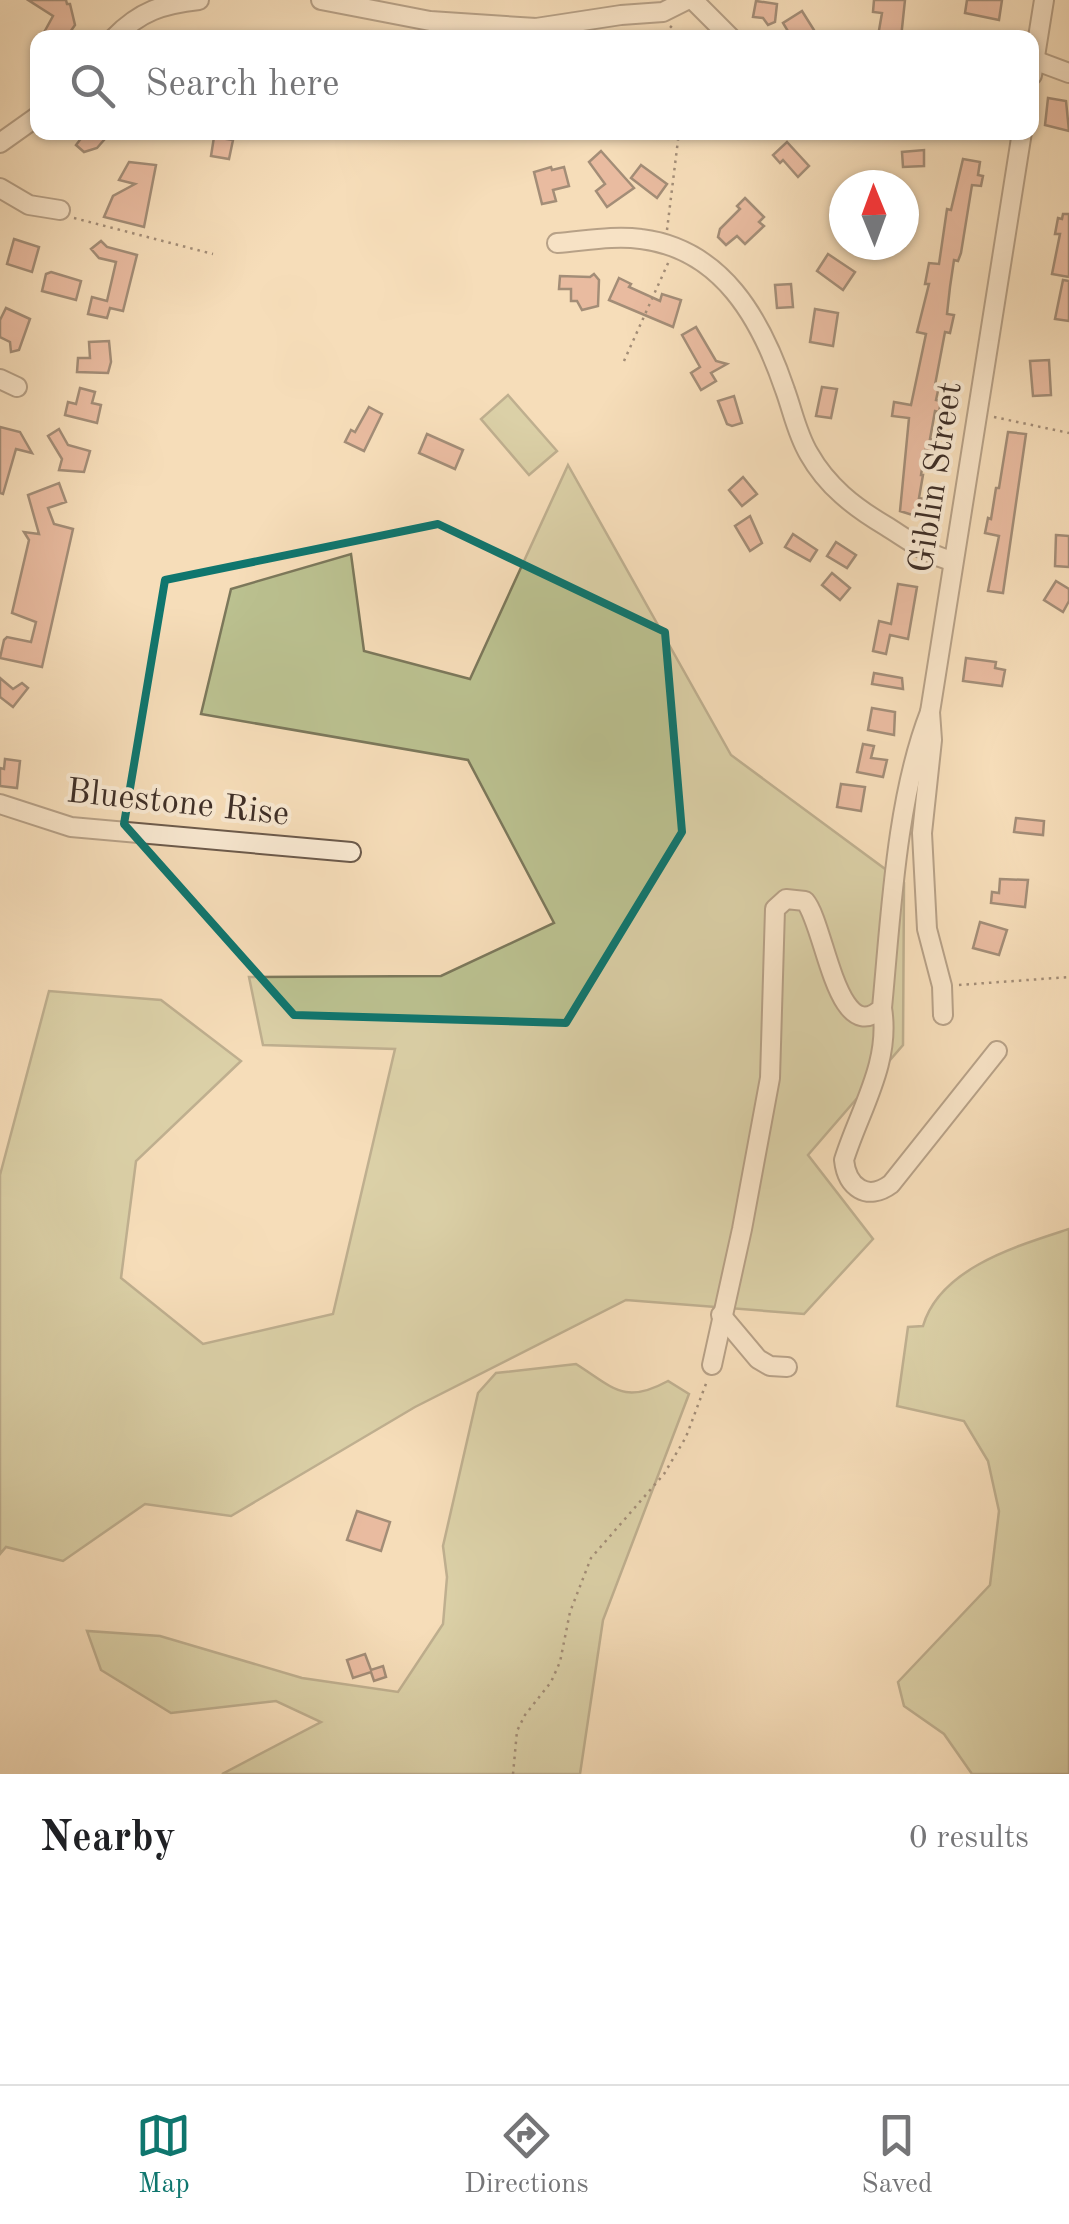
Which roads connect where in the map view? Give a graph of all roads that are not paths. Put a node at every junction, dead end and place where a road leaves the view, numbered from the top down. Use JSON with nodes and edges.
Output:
{"nodes":[{"id":1,"x":199,"y":0,"type":"edge"},
{"id":2,"x":321,"y":0,"type":"edge"},
{"id":3,"x":690,"y":0,"type":"edge"},
{"id":4,"x":1044,"y":0,"type":"edge"},
{"id":5,"x":122,"y":30,"type":"edge"},
{"id":6,"x":723,"y":30,"type":"edge"},
{"id":7,"x":1039,"y":30,"type":"edge"},
{"id":8,"x":1039,"y":68,"type":"edge"},
{"id":9,"x":1069,"y":73,"type":"edge"},
{"id":10,"x":30,"y":122,"type":"edge"},
{"id":11,"x":1021,"y":140,"type":"edge"},
{"id":12,"x":0,"y":143,"type":"edge"},
{"id":13,"x":0,"y":188,"type":"edge"},
{"id":14,"x":60,"y":210,"type":"road end"},
{"id":15,"x":557,"y":243,"type":"dead end"},
{"id":16,"x":954,"y":561,"type":"junction"},
{"id":17,"x":930,"y":712,"type":"junction"},
{"id":18,"x":0,"y":804,"type":"edge"},
{"id":19,"x":351,"y":852,"type":"dead end"},
{"id":20,"x":882,"y":1008,"type":"junction"},
{"id":21,"x":943,"y":1015,"type":"dead end"},
{"id":22,"x":998,"y":1050,"type":"dead end"},
{"id":23,"x":722,"y":1316,"type":"junction"},
{"id":24,"x":712,"y":1365,"type":"road end"},
{"id":25,"x":787,"y":1367,"type":"dead end"}],
"edges":[{"from":1,"to":5,"type":"street"},
{"from":2,"to":3,"type":"street"},
{"from":3,"to":6,"type":"street"},
{"from":4,"to":7,"type":"street"},
{"from":8,"to":9,"type":"street"},
{"from":10,"to":12,"type":"street"},
{"from":11,"to":16,"type":"street","name":"Giblin Street"},
{"from":13,"to":14,"type":"street"},
{"from":15,"to":16,"type":"street"},
{"from":16,"to":17,"type":"street","name":"Giblin Street"},
{"from":17,"to":20,"type":"street"},
{"from":17,"to":21,"type":"street","name":"Giblin Street"},
{"from":18,"to":19,"type":"street","name":"Bluestone Rise"},
{"from":20,"to":22,"type":"street"},
{"from":20,"to":23,"type":"street"},
{"from":23,"to":24,"type":"street"},
{"from":23,"to":25,"type":"street"}]}
